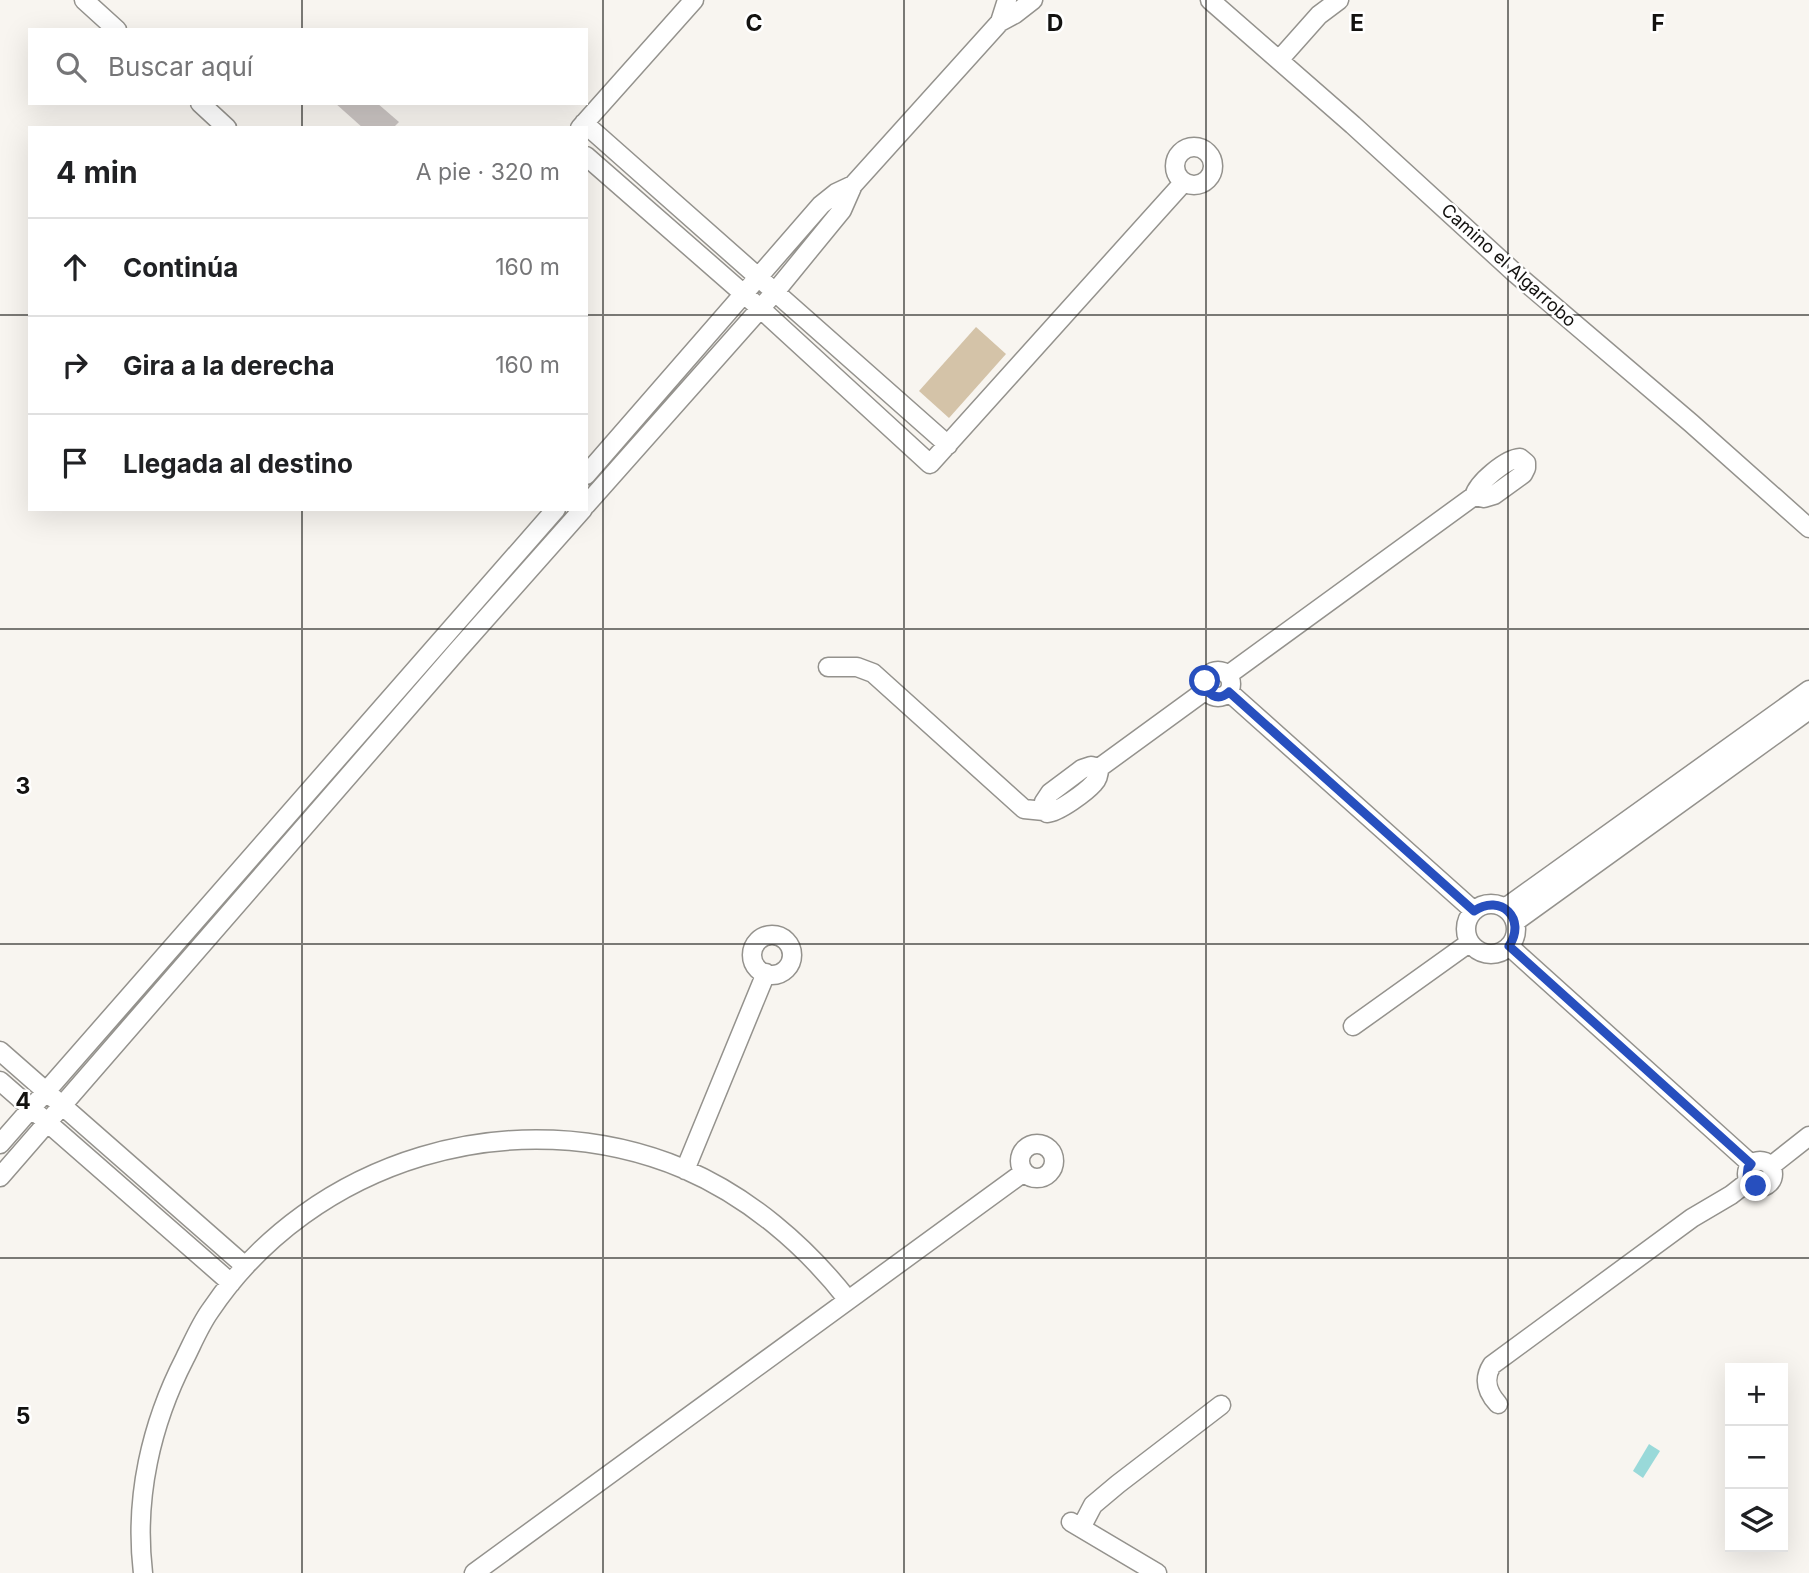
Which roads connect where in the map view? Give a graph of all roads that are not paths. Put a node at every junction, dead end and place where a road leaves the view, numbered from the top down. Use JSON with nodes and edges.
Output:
{"nodes":[{"id":1,"x":84,"y":0,"type":"edge"},
{"id":2,"x":694,"y":0,"type":"edge"},
{"id":3,"x":1007,"y":0,"type":"edge"},
{"id":4,"x":1032,"y":0,"type":"edge"},
{"id":5,"x":1210,"y":0,"type":"edge"},
{"id":6,"x":1339,"y":0,"type":"edge"},
{"id":7,"x":1323,"y":7,"type":"edge"},
{"id":8,"x":999,"y":22,"type":"junction"},
{"id":9,"x":115,"y":28,"type":"edge"},
{"id":10,"x":1279,"y":60,"type":"junction"},
{"id":11,"x":202,"y":105,"type":"edge"},
{"id":12,"x":582,"y":125,"type":"edge"},
{"id":13,"x":226,"y":126,"type":"edge"},
{"id":14,"x":588,"y":130,"type":"edge"},
{"id":15,"x":588,"y":158,"type":"edge"},
{"id":16,"x":1183,"y":183,"type":"dead end"},
{"id":17,"x":853,"y":185,"type":"junction"},
{"id":18,"x":758,"y":277,"type":"junction"},
{"id":19,"x":775,"y":292,"type":"junction"},
{"id":20,"x":744,"y":295,"type":"junction"},
{"id":21,"x":761,"y":309,"type":"junction"},
{"id":22,"x":948,"y":445,"type":"junction"},
{"id":23,"x":588,"y":473,"type":"edge"},
{"id":24,"x":1474,"y":496,"type":"dead end"},
{"id":25,"x":588,"y":503,"type":"edge"},
{"id":26,"x":554,"y":511,"type":"edge"},
{"id":27,"x":581,"y":511,"type":"edge"},
{"id":28,"x":1809,"y":528,"type":"edge"},
{"id":29,"x":828,"y":667,"type":"dead end"},
{"id":30,"x":1228,"y":684,"type":"junction"},
{"id":31,"x":1809,"y":690,"type":"edge"},
{"id":32,"x":1809,"y":710,"type":"edge"},
{"id":33,"x":1474,"y":911,"type":"junction"},
{"id":34,"x":1510,"y":915,"type":"junction"},
{"id":35,"x":1469,"y":943,"type":"junction"},
{"id":36,"x":1509,"y":946,"type":"junction"},
{"id":37,"x":766,"y":973,"type":"dead end"},
{"id":38,"x":1353,"y":1026,"type":"dead end"},
{"id":39,"x":0,"y":1051,"type":"edge"},
{"id":40,"x":0,"y":1081,"type":"edge"},
{"id":41,"x":46,"y":1091,"type":"junction"},
{"id":42,"x":63,"y":1105,"type":"junction"},
{"id":43,"x":31,"y":1109,"type":"junction"},
{"id":44,"x":47,"y":1123,"type":"junction"},
{"id":45,"x":1809,"y":1136,"type":"edge"},
{"id":46,"x":0,"y":1144,"type":"edge"},
{"id":47,"x":685,"y":1170,"type":"junction"},
{"id":48,"x":1024,"y":1172,"type":"dead end"},
{"id":49,"x":1750,"y":1173,"type":"junction"},
{"id":50,"x":0,"y":1177,"type":"edge"},
{"id":51,"x":245,"y":1266,"type":"junction"},
{"id":52,"x":231,"y":1283,"type":"junction"},
{"id":53,"x":848,"y":1300,"type":"junction"},
{"id":54,"x":1498,"y":1404,"type":"dead end"},
{"id":55,"x":1221,"y":1405,"type":"dead end"},
{"id":56,"x":143,"y":1573,"type":"edge"},
{"id":57,"x":474,"y":1573,"type":"edge"},
{"id":58,"x":1157,"y":1573,"type":"edge"}],
"edges":[{"from":1,"to":9,"type":"street"},
{"from":2,"to":12,"type":"street"},
{"from":3,"to":8,"type":"street"},
{"from":4,"to":8,"type":"street"},
{"from":5,"to":10,"type":"street","name":"Camino el Algarrobo"},
{"from":6,"to":7,"type":"street"},
{"from":7,"to":10,"type":"street"},
{"from":8,"to":17,"type":"street"},
{"from":10,"to":28,"type":"street","name":"Camino el Algarrobo"},
{"from":11,"to":13,"type":"street"},
{"from":14,"to":18,"type":"street"},
{"from":15,"to":20,"type":"street"},
{"from":16,"to":22,"type":"street"},
{"from":17,"to":18,"type":"street"},
{"from":17,"to":19,"type":"street"},
{"from":18,"to":19,"type":"street"},
{"from":18,"to":20,"type":"street"},
{"from":19,"to":21,"type":"street"},
{"from":19,"to":22,"type":"street"},
{"from":20,"to":21,"type":"street"},
{"from":20,"to":23,"type":"street"},
{"from":21,"to":22,"type":"street"},
{"from":21,"to":25,"type":"street"},
{"from":24,"to":30,"type":"street"},
{"from":26,"to":41,"type":"street"},
{"from":27,"to":42,"type":"street"},
{"from":29,"to":30,"type":"street"},
{"from":30,"to":33,"type":"street"},
{"from":31,"to":34,"type":"street"},
{"from":32,"to":34,"type":"street"},
{"from":33,"to":34,"type":"street"},
{"from":33,"to":35,"type":"street"},
{"from":34,"to":36,"type":"street"},
{"from":35,"to":36,"type":"street"},
{"from":35,"to":38,"type":"street"},
{"from":36,"to":49,"type":"street"},
{"from":37,"to":47,"type":"street"},
{"from":39,"to":41,"type":"street"},
{"from":40,"to":43,"type":"street"},
{"from":41,"to":42,"type":"street"},
{"from":41,"to":43,"type":"street"},
{"from":42,"to":44,"type":"street"},
{"from":42,"to":51,"type":"street"},
{"from":43,"to":44,"type":"street"},
{"from":43,"to":46,"type":"street"},
{"from":44,"to":50,"type":"street"},
{"from":44,"to":52,"type":"street"},
{"from":45,"to":49,"type":"street"},
{"from":47,"to":51,"type":"street"},
{"from":47,"to":53,"type":"street"},
{"from":48,"to":53,"type":"street"},
{"from":49,"to":54,"type":"street"},
{"from":51,"to":52,"type":"street"},
{"from":52,"to":56,"type":"street"},
{"from":53,"to":57,"type":"street"},
{"from":55,"to":58,"type":"street"}]}
